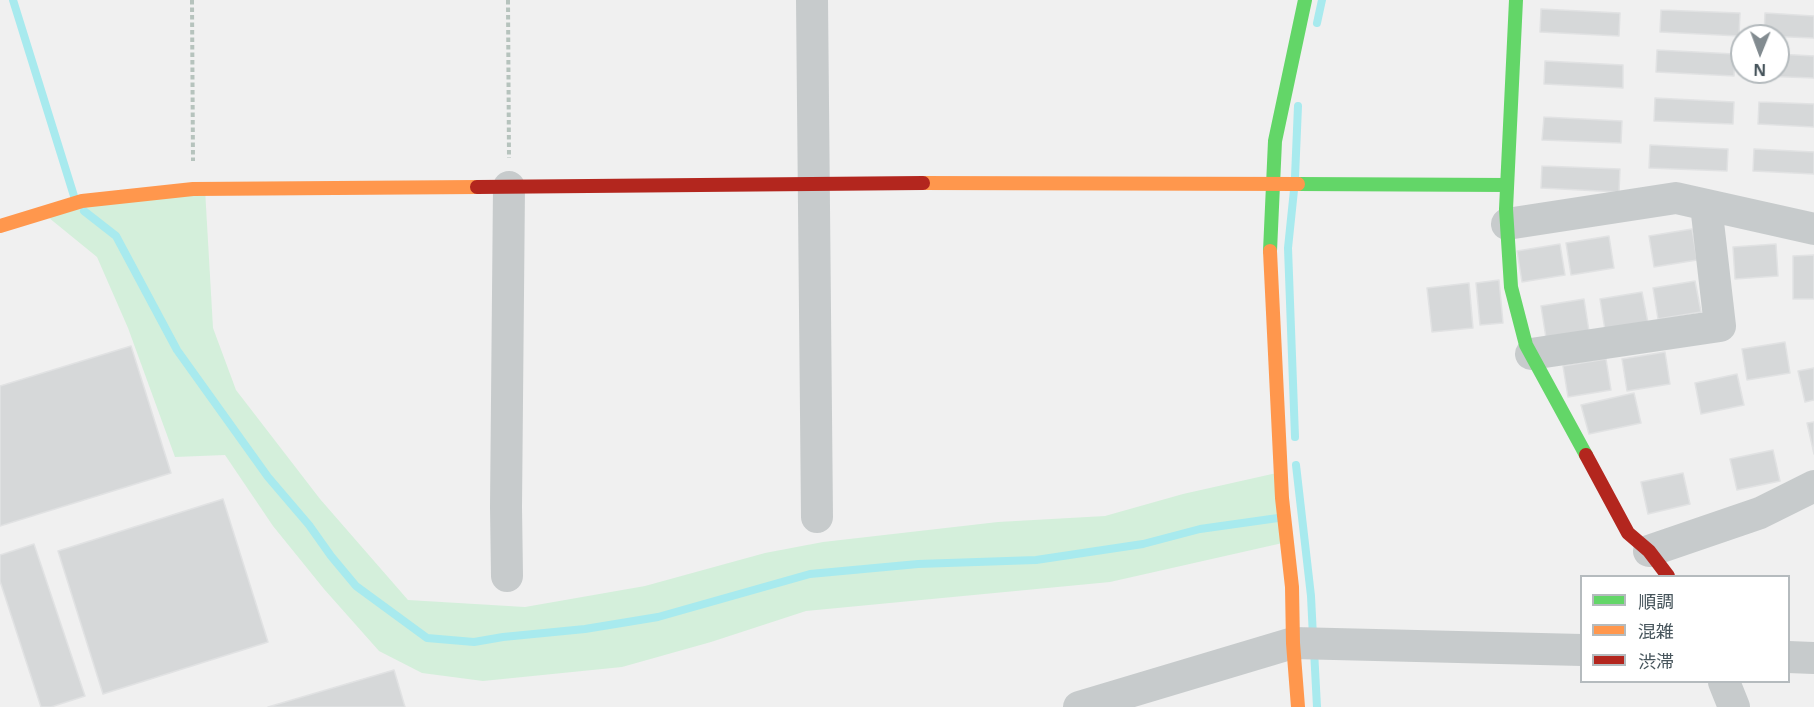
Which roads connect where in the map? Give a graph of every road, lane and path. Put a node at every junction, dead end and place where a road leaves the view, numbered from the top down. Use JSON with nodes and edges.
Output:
{"nodes":[{"id":1,"x":192,"y":0,"type":"edge"},
{"id":2,"x":508,"y":0,"type":"edge"},
{"id":3,"x":812,"y":0,"type":"edge"},
{"id":4,"x":1305,"y":0,"type":"edge"},
{"id":5,"x":1516,"y":0,"type":"edge"},
{"id":6,"x":813,"y":183,"type":"junction"},
{"id":7,"x":1271,"y":185,"type":"junction"},
{"id":8,"x":1507,"y":185,"type":"junction"},
{"id":9,"x":509,"y":188,"type":"junction"},
{"id":10,"x":193,"y":189,"type":"junction"},
{"id":11,"x":1706,"y":205,"type":"junction"},
{"id":12,"x":1507,"y":224,"type":"junction"},
{"id":13,"x":0,"y":226,"type":"edge"},
{"id":14,"x":1814,"y":229,"type":"edge"},
{"id":15,"x":1531,"y":354,"type":"junction"},
{"id":16,"x":1814,"y":486,"type":"edge"},
{"id":17,"x":817,"y":517,"type":"dead end"},
{"id":18,"x":1648,"y":550,"type":"junction"},
{"id":19,"x":1667,"y":575,"type":"edge"},
{"id":20,"x":507,"y":576,"type":"dead end"},
{"id":21,"x":1293,"y":643,"type":"junction"},
{"id":22,"x":1580,"y":650,"type":"edge"},
{"id":23,"x":1790,"y":657,"type":"edge"},
{"id":24,"x":1814,"y":658,"type":"edge"},
{"id":25,"x":1725,"y":683,"type":"edge"},
{"id":26,"x":1079,"y":707,"type":"edge"},
{"id":27,"x":1298,"y":707,"type":"edge"},
{"id":28,"x":1734,"y":707,"type":"edge"}],
"edges":[{"from":1,"to":10,"type":"path"},
{"from":2,"to":9,"type":"path"},
{"from":3,"to":6,"type":"street"},
{"from":4,"to":7,"type":"street"},
{"from":5,"to":8,"type":"street"},
{"from":6,"to":7,"type":"street"},
{"from":6,"to":9,"type":"street"},
{"from":6,"to":17,"type":"street"},
{"from":7,"to":8,"type":"street"},
{"from":7,"to":21,"type":"street"},
{"from":8,"to":12,"type":"street"},
{"from":9,"to":10,"type":"street"},
{"from":9,"to":20,"type":"street"},
{"from":10,"to":13,"type":"street"},
{"from":11,"to":12,"type":"street"},
{"from":11,"to":14,"type":"street"},
{"from":11,"to":15,"type":"street"},
{"from":12,"to":15,"type":"street"},
{"from":15,"to":18,"type":"street"},
{"from":16,"to":18,"type":"street"},
{"from":18,"to":19,"type":"street"},
{"from":21,"to":22,"type":"street"},
{"from":21,"to":26,"type":"street"},
{"from":21,"to":27,"type":"street"},
{"from":23,"to":24,"type":"street"},
{"from":25,"to":28,"type":"street"}]}
